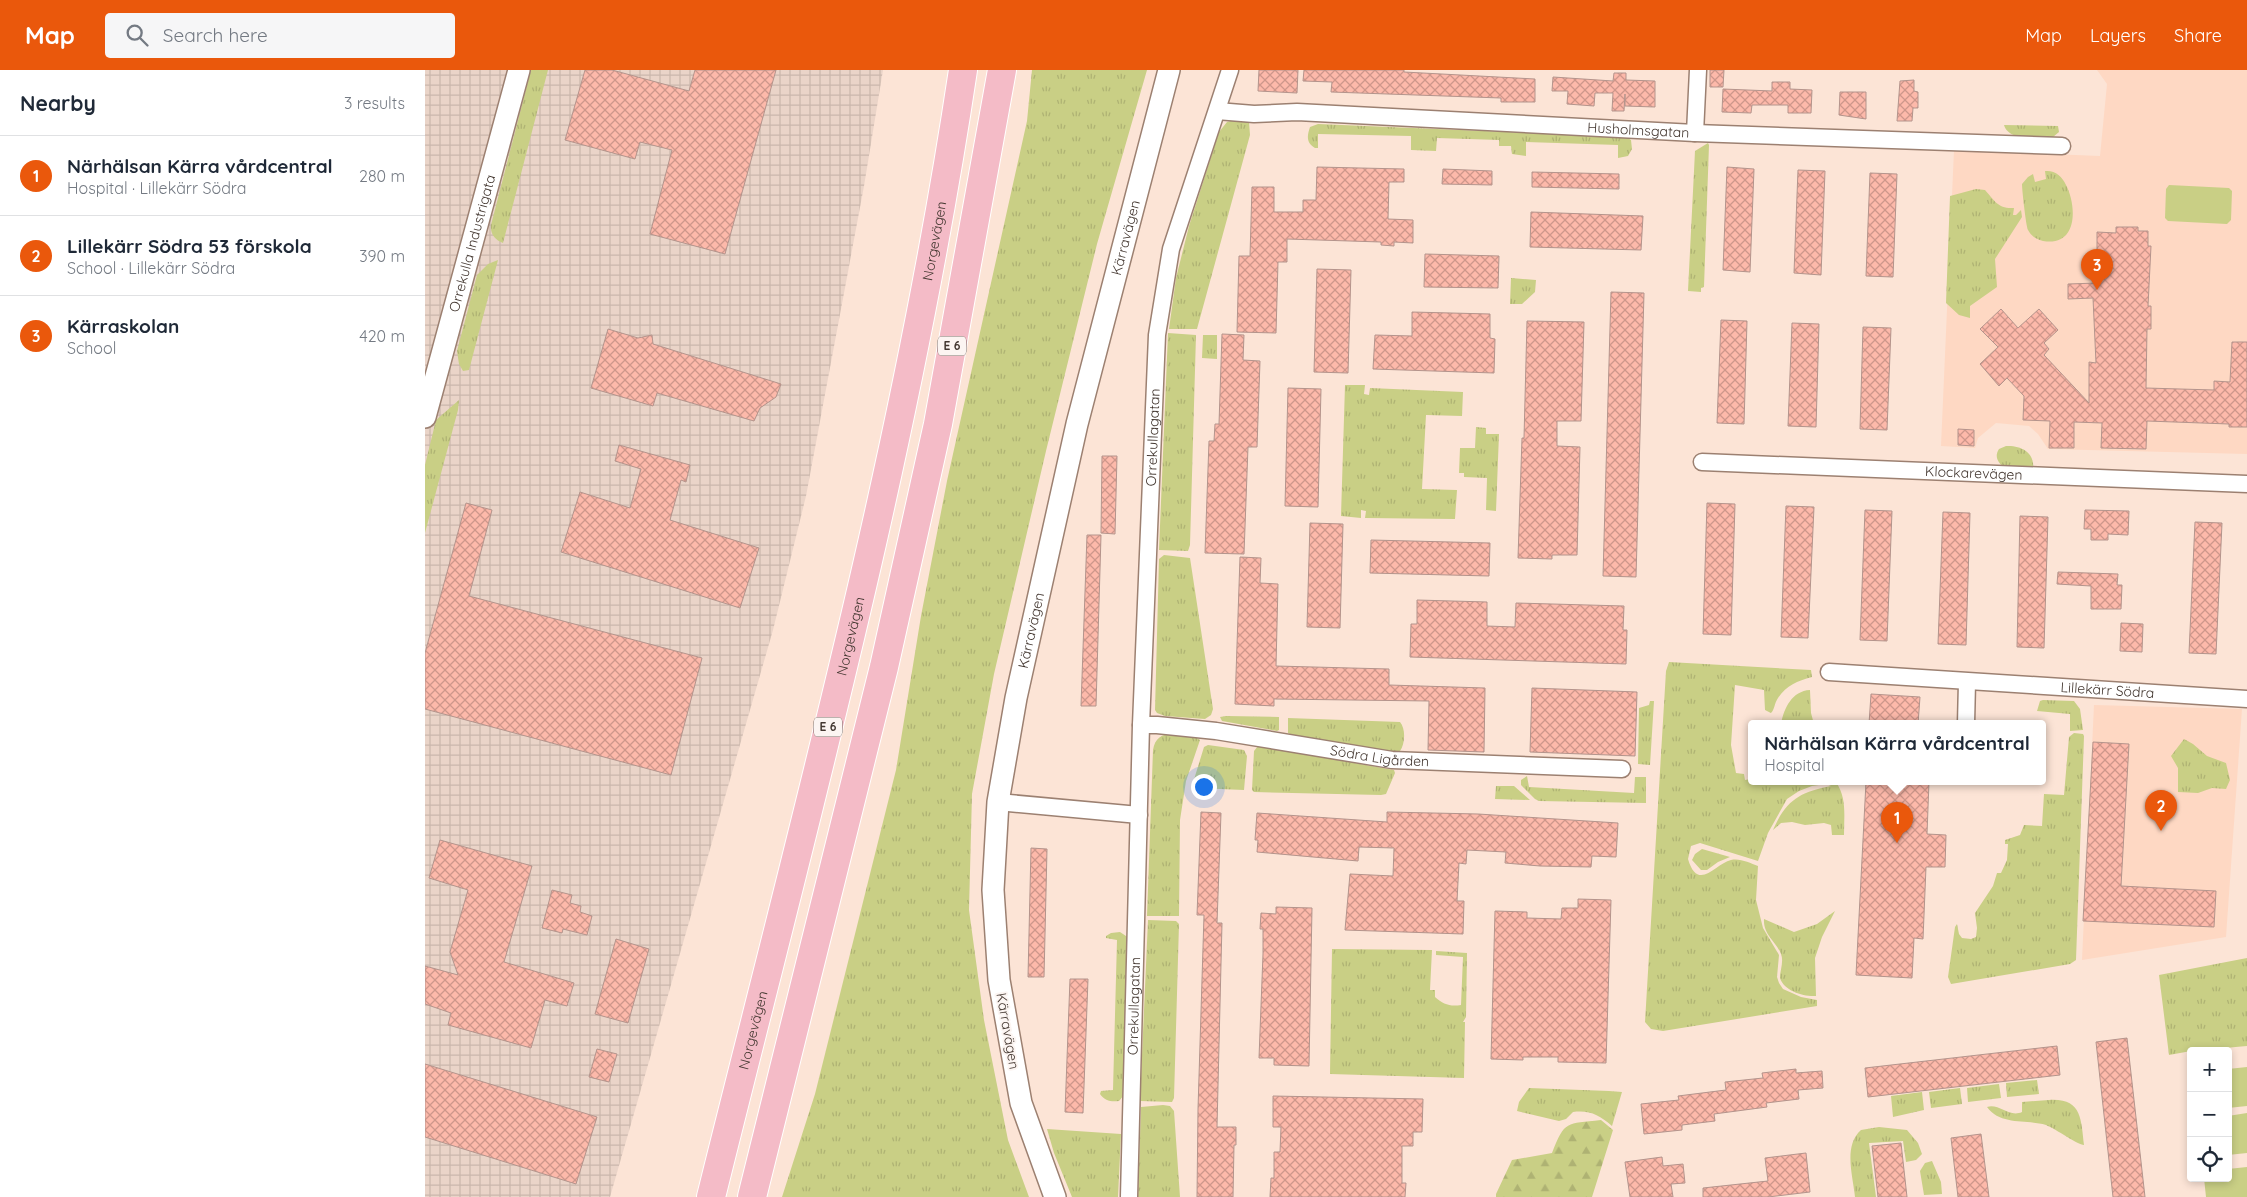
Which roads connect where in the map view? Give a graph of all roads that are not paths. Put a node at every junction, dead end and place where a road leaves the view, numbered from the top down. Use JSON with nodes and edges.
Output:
{"nodes":[{"id":1,"x":519,"y":70,"type":"edge"},
{"id":2,"x":963,"y":70,"type":"edge"},
{"id":3,"x":1002,"y":70,"type":"edge"},
{"id":4,"x":1169,"y":70,"type":"edge"},
{"id":5,"x":1230,"y":70,"type":"edge"},
{"id":6,"x":1698,"y":70,"type":"edge"},
{"id":7,"x":1217,"y":111,"type":"junction"},
{"id":8,"x":1695,"y":133,"type":"junction"},
{"id":9,"x":2062,"y":146,"type":"dead end"},
{"id":10,"x":425,"y":417,"type":"edge"},
{"id":11,"x":1702,"y":462,"type":"dead end"},
{"id":12,"x":2247,"y":484,"type":"edge"},
{"id":13,"x":1829,"y":672,"type":"dead end"},
{"id":14,"x":1967,"y":682,"type":"junction"},
{"id":15,"x":2247,"y":699,"type":"edge"},
{"id":16,"x":1967,"y":720,"type":"edge"},
{"id":17,"x":1141,"y":725,"type":"junction"},
{"id":18,"x":1622,"y":769,"type":"dead end"},
{"id":19,"x":998,"y":802,"type":"junction"},
{"id":20,"x":1139,"y":815,"type":"junction"},
{"id":21,"x":792,"y":1036,"type":"junction"},
{"id":22,"x":711,"y":1197,"type":"edge"},
{"id":23,"x":751,"y":1197,"type":"edge"},
{"id":24,"x":766,"y":1197,"type":"edge"},
{"id":25,"x":1055,"y":1197,"type":"edge"},
{"id":26,"x":1129,"y":1197,"type":"edge"}],
"edges":[{"from":1,"to":10,"type":"street","name":"Orrekulla Industrigata"},
{"from":2,"to":22,"type":"highway","name":"Norgevägen","number":"E 6"},
{"from":3,"to":21,"type":"highway","number":"E 6"},
{"from":4,"to":19,"type":"street","name":"Kärravägen"},
{"from":5,"to":7,"type":"street","name":"Orrekullagatan"},
{"from":6,"to":8,"type":"street"},
{"from":7,"to":8,"type":"street","name":"Husholmsgatan"},
{"from":7,"to":17,"type":"street","name":"Orrekullagatan"},
{"from":8,"to":9,"type":"street","name":"Husholmsgatan"},
{"from":11,"to":12,"type":"street","name":"Klockarevägen"},
{"from":13,"to":14,"type":"street","name":"Lillekärr Södra"},
{"from":14,"to":15,"type":"street","name":"Lillekärr Södra"},
{"from":14,"to":16,"type":"street"},
{"from":17,"to":18,"type":"street","name":"Södra Ligården"},
{"from":17,"to":20,"type":"street","name":"Orrekullagatan"},
{"from":19,"to":20,"type":"street"},
{"from":19,"to":25,"type":"street","name":"Kärravägen"},
{"from":20,"to":26,"type":"street","name":"Orrekullagatan"},
{"from":21,"to":23,"type":"highway","number":"E 6"},
{"from":21,"to":24,"type":"highway"}]}
